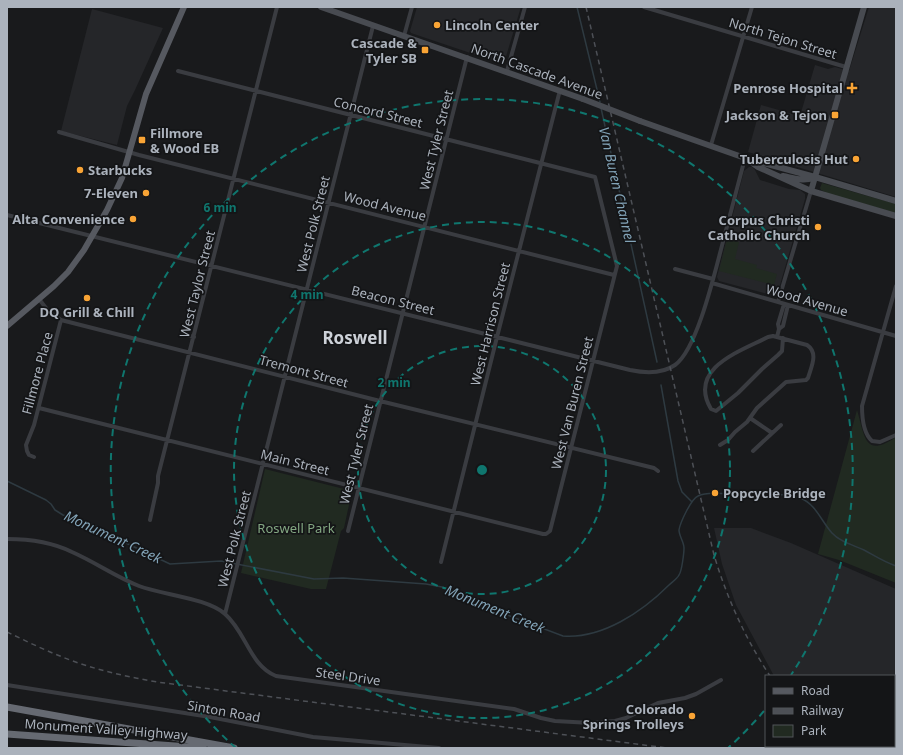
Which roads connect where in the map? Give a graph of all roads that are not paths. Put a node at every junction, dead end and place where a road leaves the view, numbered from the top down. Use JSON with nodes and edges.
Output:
{"nodes":[{"id":1,"x":184,"y":7,"type":"edge"},
{"id":2,"x":277,"y":7,"type":"edge"},
{"id":3,"x":321,"y":7,"type":"edge"},
{"id":4,"x":412,"y":7,"type":"edge"},
{"id":5,"x":525,"y":7,"type":"edge"},
{"id":6,"x":644,"y":7,"type":"edge"},
{"id":7,"x":752,"y":7,"type":"edge"},
{"id":8,"x":864,"y":7,"type":"edge"},
{"id":9,"x":373,"y":26,"type":"junction"},
{"id":10,"x":404,"y":36,"type":"junction"},
{"id":11,"x":743,"y":36,"type":"junction"},
{"id":12,"x":467,"y":57,"type":"junction"},
{"id":13,"x":846,"y":67,"type":"junction"},
{"id":14,"x":178,"y":71,"type":"dead end"},
{"id":15,"x":507,"y":72,"type":"junction"},
{"id":16,"x":560,"y":90,"type":"junction"},
{"id":17,"x":256,"y":91,"type":"junction"},
{"id":18,"x":350,"y":115,"type":"junction"},
{"id":19,"x":59,"y":132,"type":"dead end"},
{"id":20,"x":446,"y":140,"type":"junction"},
{"id":21,"x":711,"y":145,"type":"junction"},
{"id":22,"x":129,"y":152,"type":"junction"},
{"id":23,"x":745,"y":158,"type":"junction"},
{"id":24,"x":542,"y":163,"type":"junction"},
{"id":25,"x":769,"y":172,"type":"junction"},
{"id":26,"x":596,"y":177,"type":"joint"},
{"id":27,"x":815,"y":177,"type":"junction"},
{"id":28,"x":234,"y":179,"type":"junction"},
{"id":29,"x":811,"y":191,"type":"junction"},
{"id":30,"x":328,"y":202,"type":"junction"},
{"id":31,"x":896,"y":202,"type":"edge"},
{"id":32,"x":7,"y":215,"type":"edge"},
{"id":33,"x":896,"y":216,"type":"edge"},
{"id":34,"x":424,"y":226,"type":"junction"},
{"id":35,"x":93,"y":236,"type":"junction"},
{"id":36,"x":519,"y":251,"type":"junction"},
{"id":37,"x":212,"y":265,"type":"junction"},
{"id":38,"x":675,"y":269,"type":"dead end"},
{"id":39,"x":614,"y":275,"type":"junction"},
{"id":40,"x":713,"y":281,"type":"junction"},
{"id":41,"x":896,"y":286,"type":"edge"},
{"id":42,"x":308,"y":289,"type":"junction"},
{"id":43,"x":39,"y":299,"type":"junction"},
{"id":44,"x":778,"y":302,"type":"junction"},
{"id":45,"x":786,"y":305,"type":"junction"},
{"id":46,"x":402,"y":313,"type":"junction"},
{"id":47,"x":62,"y":320,"type":"junction"},
{"id":48,"x":7,"y":326,"type":"edge"},
{"id":49,"x":882,"y":332,"type":"junction"},
{"id":50,"x":186,"y":335,"type":"dead end"},
{"id":51,"x":896,"y":336,"type":"edge"},
{"id":52,"x":194,"y":337,"type":"junction"},
{"id":53,"x":497,"y":337,"type":"junction"},
{"id":54,"x":776,"y":337,"type":"junction"},
{"id":55,"x":783,"y":338,"type":"junction"},
{"id":56,"x":190,"y":352,"type":"junction"},
{"id":57,"x":593,"y":361,"type":"junction"},
{"id":58,"x":286,"y":376,"type":"junction"},
{"id":59,"x":380,"y":401,"type":"junction"},
{"id":60,"x":39,"y":408,"type":"junction"},
{"id":61,"x":750,"y":418,"type":"junction"},
{"id":62,"x":475,"y":425,"type":"junction"},
{"id":63,"x":781,"y":425,"type":"dead end"},
{"id":64,"x":772,"y":433,"type":"junction"},
{"id":65,"x":896,"y":435,"type":"edge"},
{"id":66,"x":167,"y":440,"type":"junction"},
{"id":67,"x":720,"y":445,"type":"dead end"},
{"id":68,"x":571,"y":448,"type":"junction"},
{"id":69,"x":752,"y":451,"type":"dead end"},
{"id":70,"x":34,"y":457,"type":"dead end"},
{"id":71,"x":263,"y":464,"type":"junction"},
{"id":72,"x":658,"y":471,"type":"dead end"},
{"id":73,"x":358,"y":488,"type":"junction"},
{"id":74,"x":453,"y":512,"type":"junction"},
{"id":75,"x":150,"y":520,"type":"dead end"},
{"id":76,"x":348,"y":531,"type":"dead end"},
{"id":77,"x":546,"y":534,"type":"joint"},
{"id":78,"x":7,"y":539,"type":"edge"},
{"id":79,"x":442,"y":562,"type":"dead end"},
{"id":80,"x":225,"y":614,"type":"junction"},
{"id":81,"x":721,"y":680,"type":"dead end"},
{"id":82,"x":7,"y":685,"type":"edge"},
{"id":83,"x":7,"y":707,"type":"edge"},
{"id":84,"x":7,"y":734,"type":"edge"},
{"id":85,"x":203,"y":748,"type":"edge"},
{"id":86,"x":234,"y":748,"type":"edge"},
{"id":87,"x":439,"y":748,"type":"edge"}],
"edges":[{"from":1,"to":22,"type":"main road"},
{"from":2,"to":17,"type":"street","name":"West Taylor Street"},
{"from":3,"to":9,"type":"main road","name":"North Cascade Avenue"},
{"from":4,"to":10,"type":"street"},
{"from":5,"to":15,"type":"street"},
{"from":6,"to":11,"type":"street","name":"North Tejon Street"},
{"from":7,"to":11,"type":"street"},
{"from":8,"to":13,"type":"main road"},
{"from":9,"to":10,"type":"main road","name":"North Cascade Avenue"},
{"from":9,"to":18,"type":"street","name":"West Polk Street"},
{"from":10,"to":12,"type":"main road","name":"North Cascade Avenue"},
{"from":11,"to":13,"type":"street","name":"North Tejon Street"},
{"from":11,"to":21,"type":"street"},
{"from":12,"to":15,"type":"main road","name":"North Cascade Avenue"},
{"from":12,"to":20,"type":"street","name":"West Tyler Street"},
{"from":13,"to":27,"type":"main road"},
{"from":14,"to":17,"type":"street","name":"Concord Street"},
{"from":15,"to":16,"type":"main road","name":"North Cascade Avenue"},
{"from":16,"to":21,"type":"main road","name":"North Cascade Avenue","bridge":true},
{"from":16,"to":24,"type":"street","name":"West Harrison Street"},
{"from":17,"to":18,"type":"street","name":"Concord Street"},
{"from":17,"to":28,"type":"street","name":"West Taylor Street"},
{"from":18,"to":20,"type":"street","name":"Concord Street"},
{"from":18,"to":30,"type":"street","name":"West Polk Street"},
{"from":19,"to":22,"type":"street","name":"Wood Avenue"},
{"from":20,"to":24,"type":"street","name":"Concord Street"},
{"from":20,"to":34,"type":"street","name":"West Tyler Street"},
{"from":21,"to":23,"type":"main road","name":"North Cascade Avenue"},
{"from":22,"to":28,"type":"street","name":"Wood Avenue"},
{"from":22,"to":35,"type":"main road"},
{"from":23,"to":25,"type":"main road","name":"North Cascade Avenue"},
{"from":23,"to":27,"type":"main road","name":"North Cascade Avenue"},
{"from":23,"to":40,"type":"street"},
{"from":24,"to":26,"type":"street","name":"Concord Street"},
{"from":24,"to":36,"type":"street","name":"West Harrison Street"},
{"from":25,"to":27,"type":"main road"},
{"from":25,"to":29,"type":"main road","name":"North Cascade Avenue"},
{"from":26,"to":39,"type":"street","name":"West Van Buren Street"},
{"from":27,"to":29,"type":"main road"},
{"from":27,"to":31,"type":"main road","name":"North Cascade Avenue"},
{"from":28,"to":30,"type":"street","name":"Wood Avenue"},
{"from":28,"to":37,"type":"street","name":"West Taylor Street"},
{"from":29,"to":33,"type":"main road","name":"North Cascade Avenue"},
{"from":29,"to":44,"type":"street"},
{"from":30,"to":34,"type":"street","name":"Wood Avenue"},
{"from":30,"to":42,"type":"street","name":"West Polk Street"},
{"from":32,"to":35,"type":"street","name":"Beacon Street"},
{"from":34,"to":36,"type":"street","name":"Wood Avenue"},
{"from":34,"to":46,"type":"street","name":"West Tyler Street"},
{"from":35,"to":37,"type":"street","name":"Beacon Street"},
{"from":35,"to":43,"type":"main road"},
{"from":36,"to":39,"type":"street","name":"Wood Avenue"},
{"from":36,"to":53,"type":"street","name":"West Harrison Street"},
{"from":37,"to":42,"type":"street","name":"Beacon Street"},
{"from":37,"to":52,"type":"street","name":"West Taylor Street"},
{"from":38,"to":40,"type":"street","name":"Wood Avenue"},
{"from":39,"to":57,"type":"street","name":"West Van Buren Street"},
{"from":40,"to":44,"type":"street","name":"Wood Avenue"},
{"from":40,"to":57,"type":"street","name":"Beacon Street"},
{"from":41,"to":49,"type":"street"},
{"from":42,"to":46,"type":"street","name":"Beacon Street"},
{"from":42,"to":58,"type":"street","name":"West Polk Street"},
{"from":43,"to":47,"type":"street","name":"Fillmore Place"},
{"from":43,"to":48,"type":"main road"},
{"from":44,"to":45,"type":"street","name":"Wood Avenue"},
{"from":45,"to":49,"type":"street","name":"Wood Avenue"},
{"from":45,"to":54,"type":"street"},
{"from":46,"to":53,"type":"street","name":"Beacon Street"},
{"from":46,"to":59,"type":"street","name":"West Tyler Street"},
{"from":47,"to":56,"type":"street","name":"Tremont Street"},
{"from":47,"to":60,"type":"street","name":"Fillmore Place"},
{"from":49,"to":51,"type":"street","name":"Wood Avenue"},
{"from":49,"to":65,"type":"street"},
{"from":50,"to":52,"type":"street"},
{"from":52,"to":56,"type":"street","name":"West Taylor Street"},
{"from":53,"to":57,"type":"street","name":"Beacon Street"},
{"from":53,"to":62,"type":"street","name":"West Harrison Street"},
{"from":54,"to":55,"type":"street"},
{"from":54,"to":55,"type":"street"},
{"from":55,"to":61,"type":"street"},
{"from":56,"to":58,"type":"street","name":"Tremont Street"},
{"from":56,"to":66,"type":"street","name":"West Taylor Street"},
{"from":57,"to":68,"type":"street","name":"West Van Buren Street"},
{"from":58,"to":59,"type":"street","name":"Tremont Street"},
{"from":58,"to":71,"type":"street","name":"West Polk Street"},
{"from":59,"to":62,"type":"street","name":"Tremont Street"},
{"from":59,"to":73,"type":"street","name":"West Tyler Street"},
{"from":60,"to":66,"type":"street","name":"Main Street"},
{"from":60,"to":70,"type":"street","name":"Fillmore Place"},
{"from":61,"to":64,"type":"street"},
{"from":61,"to":67,"type":"street"},
{"from":62,"to":68,"type":"street","name":"Tremont Street"},
{"from":62,"to":74,"type":"street","name":"West Harrison Street"},
{"from":63,"to":64,"type":"street"},
{"from":64,"to":69,"type":"street"},
{"from":66,"to":71,"type":"street","name":"Main Street"},
{"from":66,"to":75,"type":"street","name":"West Taylor Street"},
{"from":68,"to":72,"type":"street","name":"Tremont Street"},
{"from":68,"to":77,"type":"street","name":"West Van Buren Street"},
{"from":71,"to":73,"type":"street","name":"Main Street"},
{"from":71,"to":80,"type":"street","name":"West Polk Street"},
{"from":73,"to":74,"type":"street","name":"Main Street"},
{"from":73,"to":76,"type":"street","name":"West Tyler Street"},
{"from":74,"to":77,"type":"street","name":"Main Street"},
{"from":74,"to":79,"type":"street","name":"West Harrison Street"},
{"from":78,"to":80,"type":"street","name":"Steel Drive"},
{"from":80,"to":81,"type":"street","name":"Steel Drive"},
{"from":82,"to":87,"type":"street","name":"Sinton Road"},
{"from":83,"to":86,"type":"highway"},
{"from":84,"to":85,"type":"highway","name":"Monument Valley Highway"}]}
